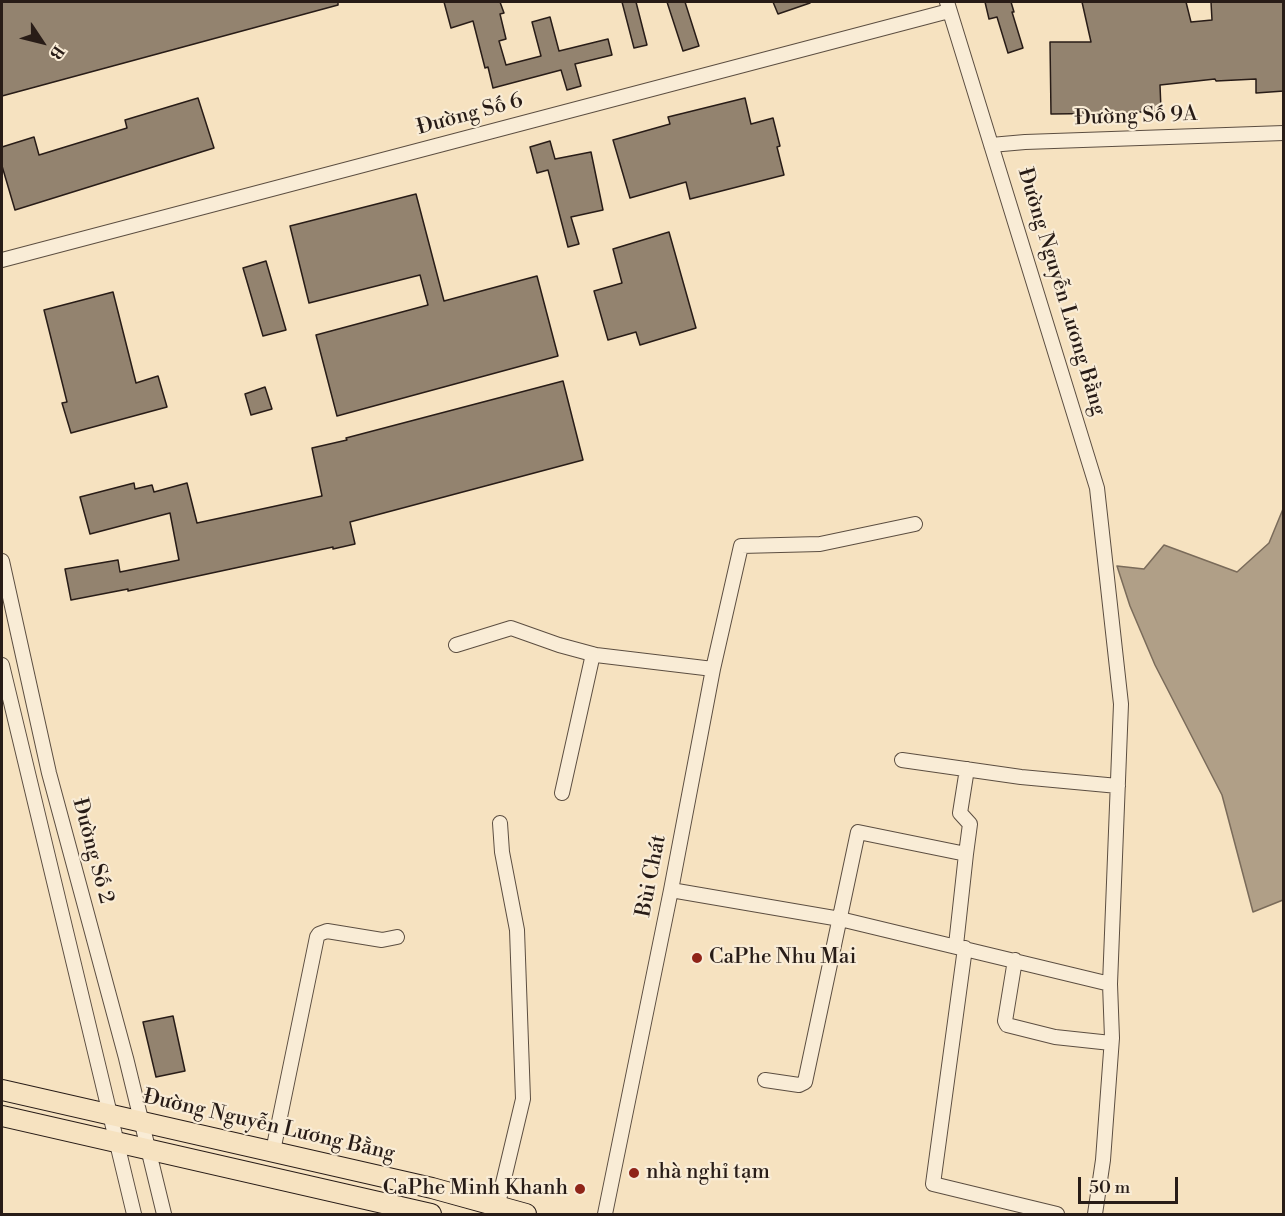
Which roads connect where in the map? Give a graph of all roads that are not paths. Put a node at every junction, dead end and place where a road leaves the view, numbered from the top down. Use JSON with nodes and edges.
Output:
{"nodes":[{"id":1,"x":948,"y":6,"type":"edge"},
{"id":2,"x":1284,"y":134,"type":"edge"},
{"id":3,"x":991,"y":145,"type":"junction"},
{"id":4,"x":2,"y":260,"type":"edge"},
{"id":5,"x":915,"y":524,"type":"dead end"},
{"id":6,"x":2,"y":561,"type":"edge"},
{"id":7,"x":456,"y":645,"type":"dead end"},
{"id":8,"x":593,"y":654,"type":"junction"},
{"id":9,"x":2,"y":665,"type":"edge"},
{"id":10,"x":713,"y":669,"type":"junction"},
{"id":11,"x":33,"y":699,"type":"junction"},
{"id":12,"x":10,"y":704,"type":"junction"},
{"id":13,"x":903,"y":760,"type":"dead end"},
{"id":14,"x":968,"y":769,"type":"junction"},
{"id":15,"x":1118,"y":786,"type":"junction"},
{"id":16,"x":562,"y":793,"type":"dead end"},
{"id":17,"x":500,"y":823,"type":"dead end"},
{"id":18,"x":966,"y":854,"type":"junction"},
{"id":19,"x":672,"y":890,"type":"junction"},
{"id":20,"x":840,"y":919,"type":"junction"},
{"id":21,"x":397,"y":937,"type":"dead end"},
{"id":22,"x":960,"y":946,"type":"junction"},
{"id":23,"x":1015,"y":960,"type":"junction"},
{"id":24,"x":1110,"y":984,"type":"junction"},
{"id":25,"x":1111,"y":1043,"type":"junction"},
{"id":26,"x":765,"y":1080,"type":"dead end"},
{"id":27,"x":2,"y":1090,"type":"edge"},
{"id":28,"x":111,"y":1115,"type":"junction"},
{"id":29,"x":2,"y":1116,"type":"edge"},
{"id":30,"x":142,"y":1122,"type":"junction"},
{"id":31,"x":117,"y":1142,"type":"junction"},
{"id":32,"x":147,"y":1150,"type":"junction"},
{"id":33,"x":273,"y":1151,"type":"junction"},
{"id":34,"x":497,"y":1208,"type":"junction"},
{"id":35,"x":134,"y":1215,"type":"edge"},
{"id":36,"x":164,"y":1215,"type":"edge"},
{"id":37,"x":430,"y":1215,"type":"edge"},
{"id":38,"x":526,"y":1215,"type":"edge"},
{"id":39,"x":605,"y":1215,"type":"edge"},
{"id":40,"x":1057,"y":1215,"type":"edge"},
{"id":41,"x":1095,"y":1215,"type":"edge"}],
"edges":[{"from":1,"to":3,"type":"street","name":"Đường Nguyễn Lương Bằng"},
{"from":1,"to":4,"type":"street","name":"Đường Số 6"},
{"from":2,"to":3,"type":"street","name":"Đường Số 9A"},
{"from":3,"to":15,"type":"street","name":"Đường Nguyễn Lương Bằng"},
{"from":5,"to":10,"type":"street","name":"Bùi Chát"},
{"from":6,"to":11,"type":"street","name":"Đường Số 2"},
{"from":7,"to":8,"type":"street"},
{"from":8,"to":10,"type":"street"},
{"from":8,"to":16,"type":"street"},
{"from":9,"to":12,"type":"street","name":"Đường Số 2"},
{"from":10,"to":19,"type":"street","name":"Bùi Chát"},
{"from":11,"to":12,"type":"street"},
{"from":11,"to":30,"type":"street","name":"Đường Số 2"},
{"from":12,"to":28,"type":"street","name":"Đường Số 2"},
{"from":13,"to":14,"type":"street"},
{"from":14,"to":15,"type":"street"},
{"from":14,"to":18,"type":"street"},
{"from":15,"to":24,"type":"street","name":"Đường Nguyễn Lương Bằng"},
{"from":17,"to":34,"type":"street"},
{"from":18,"to":20,"type":"street"},
{"from":18,"to":22,"type":"street"},
{"from":19,"to":20,"type":"street"},
{"from":19,"to":39,"type":"street","name":"Bùi Chát"},
{"from":20,"to":22,"type":"street"},
{"from":20,"to":26,"type":"street"},
{"from":21,"to":33,"type":"street"},
{"from":22,"to":23,"type":"street"},
{"from":22,"to":40,"type":"street"},
{"from":23,"to":24,"type":"street"},
{"from":23,"to":25,"type":"street"},
{"from":24,"to":25,"type":"street","name":"Đường Nguyễn Lương Bằng"},
{"from":25,"to":41,"type":"street","name":"Đường Nguyễn Lương Bằng"},
{"from":27,"to":28,"type":"highway","name":"Đường Nguyễn Lương Bằng"},
{"from":28,"to":30,"type":"highway","name":"Đường Nguyễn Lương Bằng"},
{"from":28,"to":31,"type":"street","name":"Đường Số 2"},
{"from":29,"to":31,"type":"highway"},
{"from":30,"to":32,"type":"street","name":"Đường Số 2"},
{"from":30,"to":33,"type":"highway","name":"Đường Nguyễn Lương Bằng"},
{"from":31,"to":32,"type":"highway"},
{"from":31,"to":35,"type":"street","name":"Đường Số 2"},
{"from":32,"to":36,"type":"street","name":"Đường Số 2"},
{"from":32,"to":37,"type":"highway"},
{"from":33,"to":34,"type":"highway","name":"Đường Nguyễn Lương Bằng"},
{"from":34,"to":38,"type":"highway","name":"Đường Nguyễn Lương Bằng"}]}
